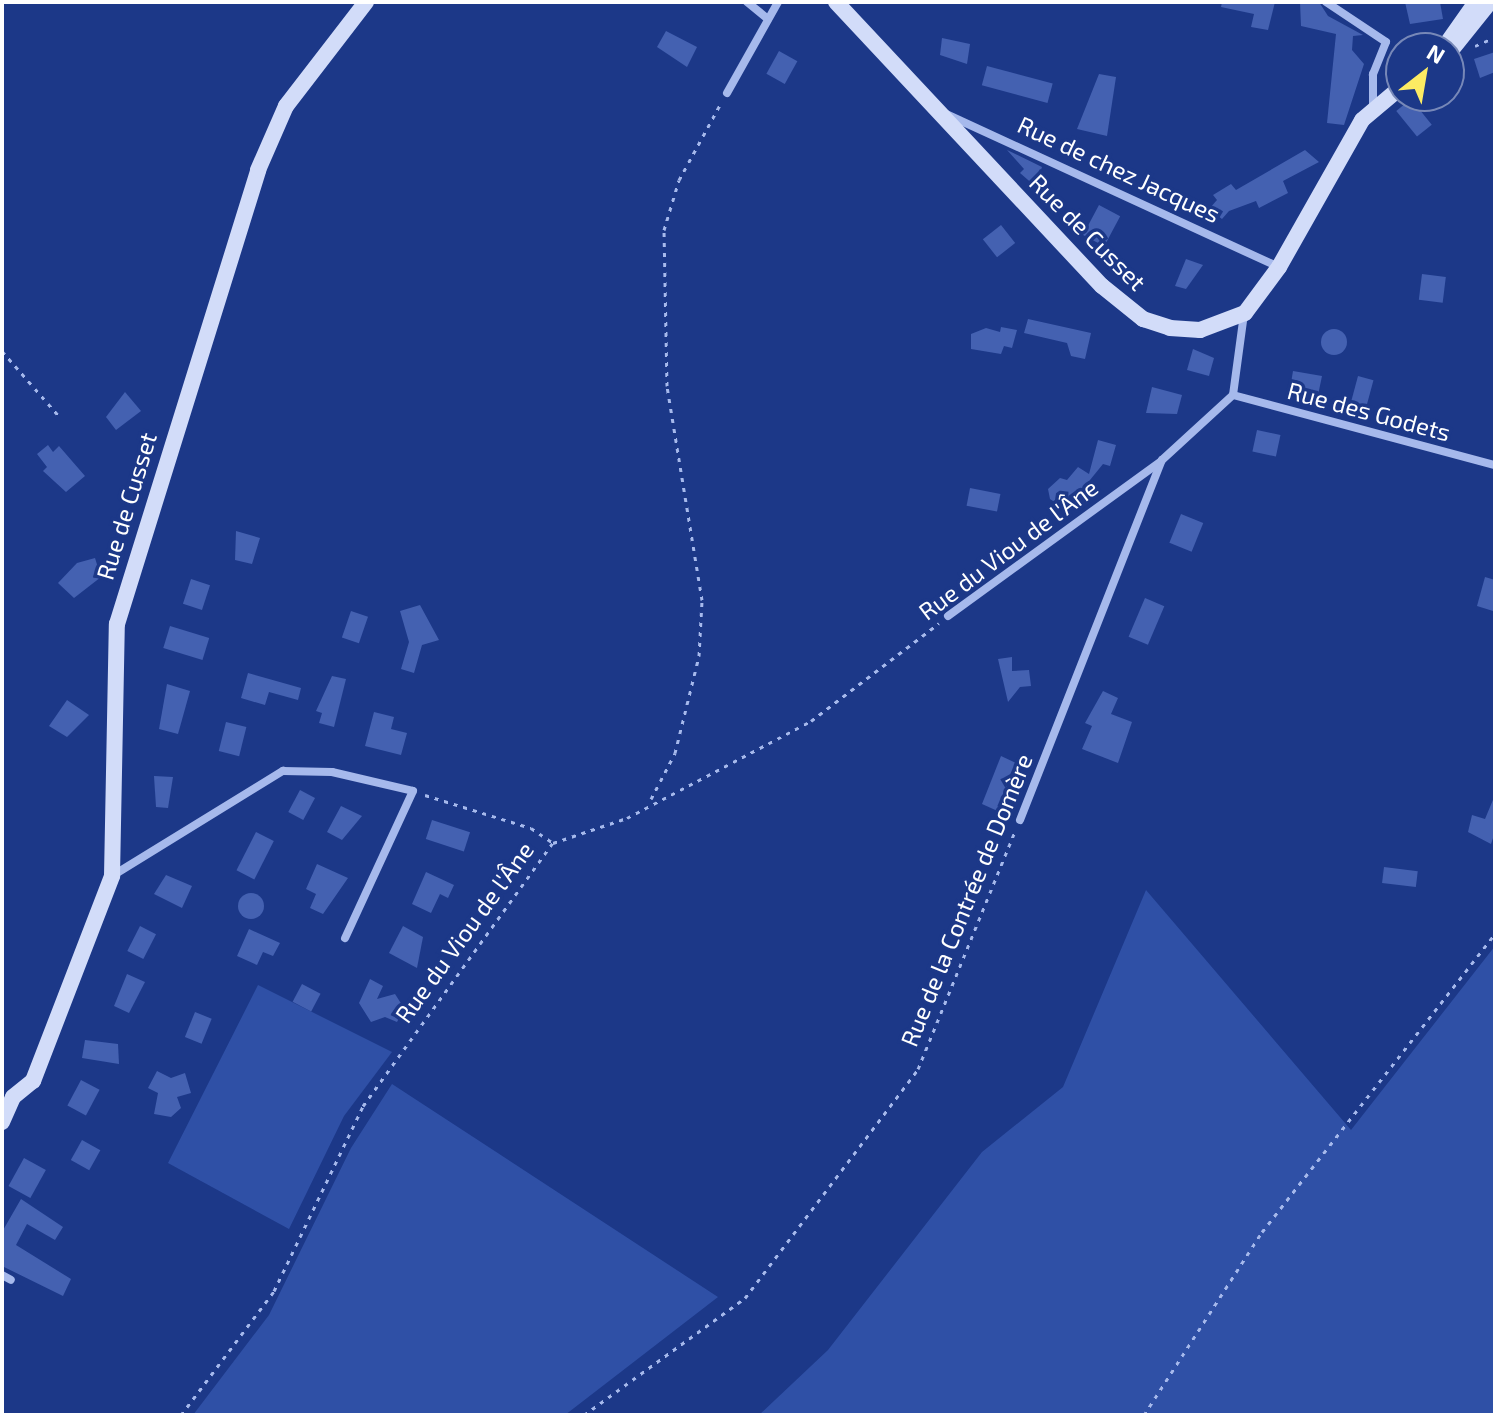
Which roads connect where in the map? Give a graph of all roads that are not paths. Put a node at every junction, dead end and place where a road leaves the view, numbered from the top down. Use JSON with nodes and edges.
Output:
{"nodes":[{"id":1,"x":366,"y":2,"type":"edge"},
{"id":2,"x":747,"y":2,"type":"edge"},
{"id":3,"x":778,"y":2,"type":"edge"},
{"id":4,"x":836,"y":2,"type":"edge"},
{"id":5,"x":1326,"y":2,"type":"edge"},
{"id":6,"x":1476,"y":2,"type":"edge"},
{"id":7,"x":1491,"y":3,"type":"edge"},
{"id":8,"x":768,"y":19,"type":"junction"},
{"id":9,"x":1454,"y":32,"type":"edge"},
{"id":10,"x":1465,"y":34,"type":"edge"},
{"id":11,"x":727,"y":93,"type":"road end"},
{"id":12,"x":1385,"y":98,"type":"edge"},
{"id":13,"x":1373,"y":107,"type":"junction"},
{"id":14,"x":940,"y":113,"type":"junction"},
{"id":15,"x":1279,"y":267,"type":"junction"},
{"id":16,"x":1245,"y":313,"type":"junction"},
{"id":17,"x":1233,"y":395,"type":"junction"},
{"id":18,"x":1162,"y":460,"type":"junction"},
{"id":19,"x":1495,"y":465,"type":"edge"},
{"id":20,"x":948,"y":616,"type":"road end"},
{"id":21,"x":1020,"y":820,"type":"road end"},
{"id":22,"x":112,"y":876,"type":"junction"},
{"id":23,"x":345,"y":938,"type":"dead end"},
{"id":24,"x":4,"y":1098,"type":"edge"},
{"id":25,"x":2,"y":1122,"type":"edge"},
{"id":26,"x":2,"y":1275,"type":"edge"},
{"id":27,"x":11,"y":1280,"type":"dead end"}],
"edges":[{"from":1,"to":22,"type":"street","name":"Rue de Cusset"},
{"from":2,"to":8,"type":"street"},
{"from":3,"to":8,"type":"street"},
{"from":4,"to":14,"type":"street","name":"Rue de Cusset"},
{"from":5,"to":13,"type":"street"},
{"from":6,"to":9,"type":"street"},
{"from":7,"to":10,"type":"street"},
{"from":8,"to":11,"type":"street"},
{"from":12,"to":13,"type":"street"},
{"from":13,"to":15,"type":"street"},
{"from":14,"to":15,"type":"street","name":"Rue de chez Jacques"},
{"from":14,"to":16,"type":"street","name":"Rue de Cusset"},
{"from":15,"to":16,"type":"street"},
{"from":16,"to":17,"type":"street"},
{"from":17,"to":18,"type":"street","name":"Rue de la Contrée de Domère"},
{"from":17,"to":19,"type":"street","name":"Rue des Godets"},
{"from":18,"to":20,"type":"street","name":"Rue du Viou de l'Âne"},
{"from":18,"to":21,"type":"street","name":"Rue de la Contrée de Domère"},
{"from":22,"to":23,"type":"street"},
{"from":22,"to":24,"type":"street","name":"Rue de Cusset"},
{"from":24,"to":25,"type":"street","name":"Rue de Cusset"},
{"from":26,"to":27,"type":"street"}]}
